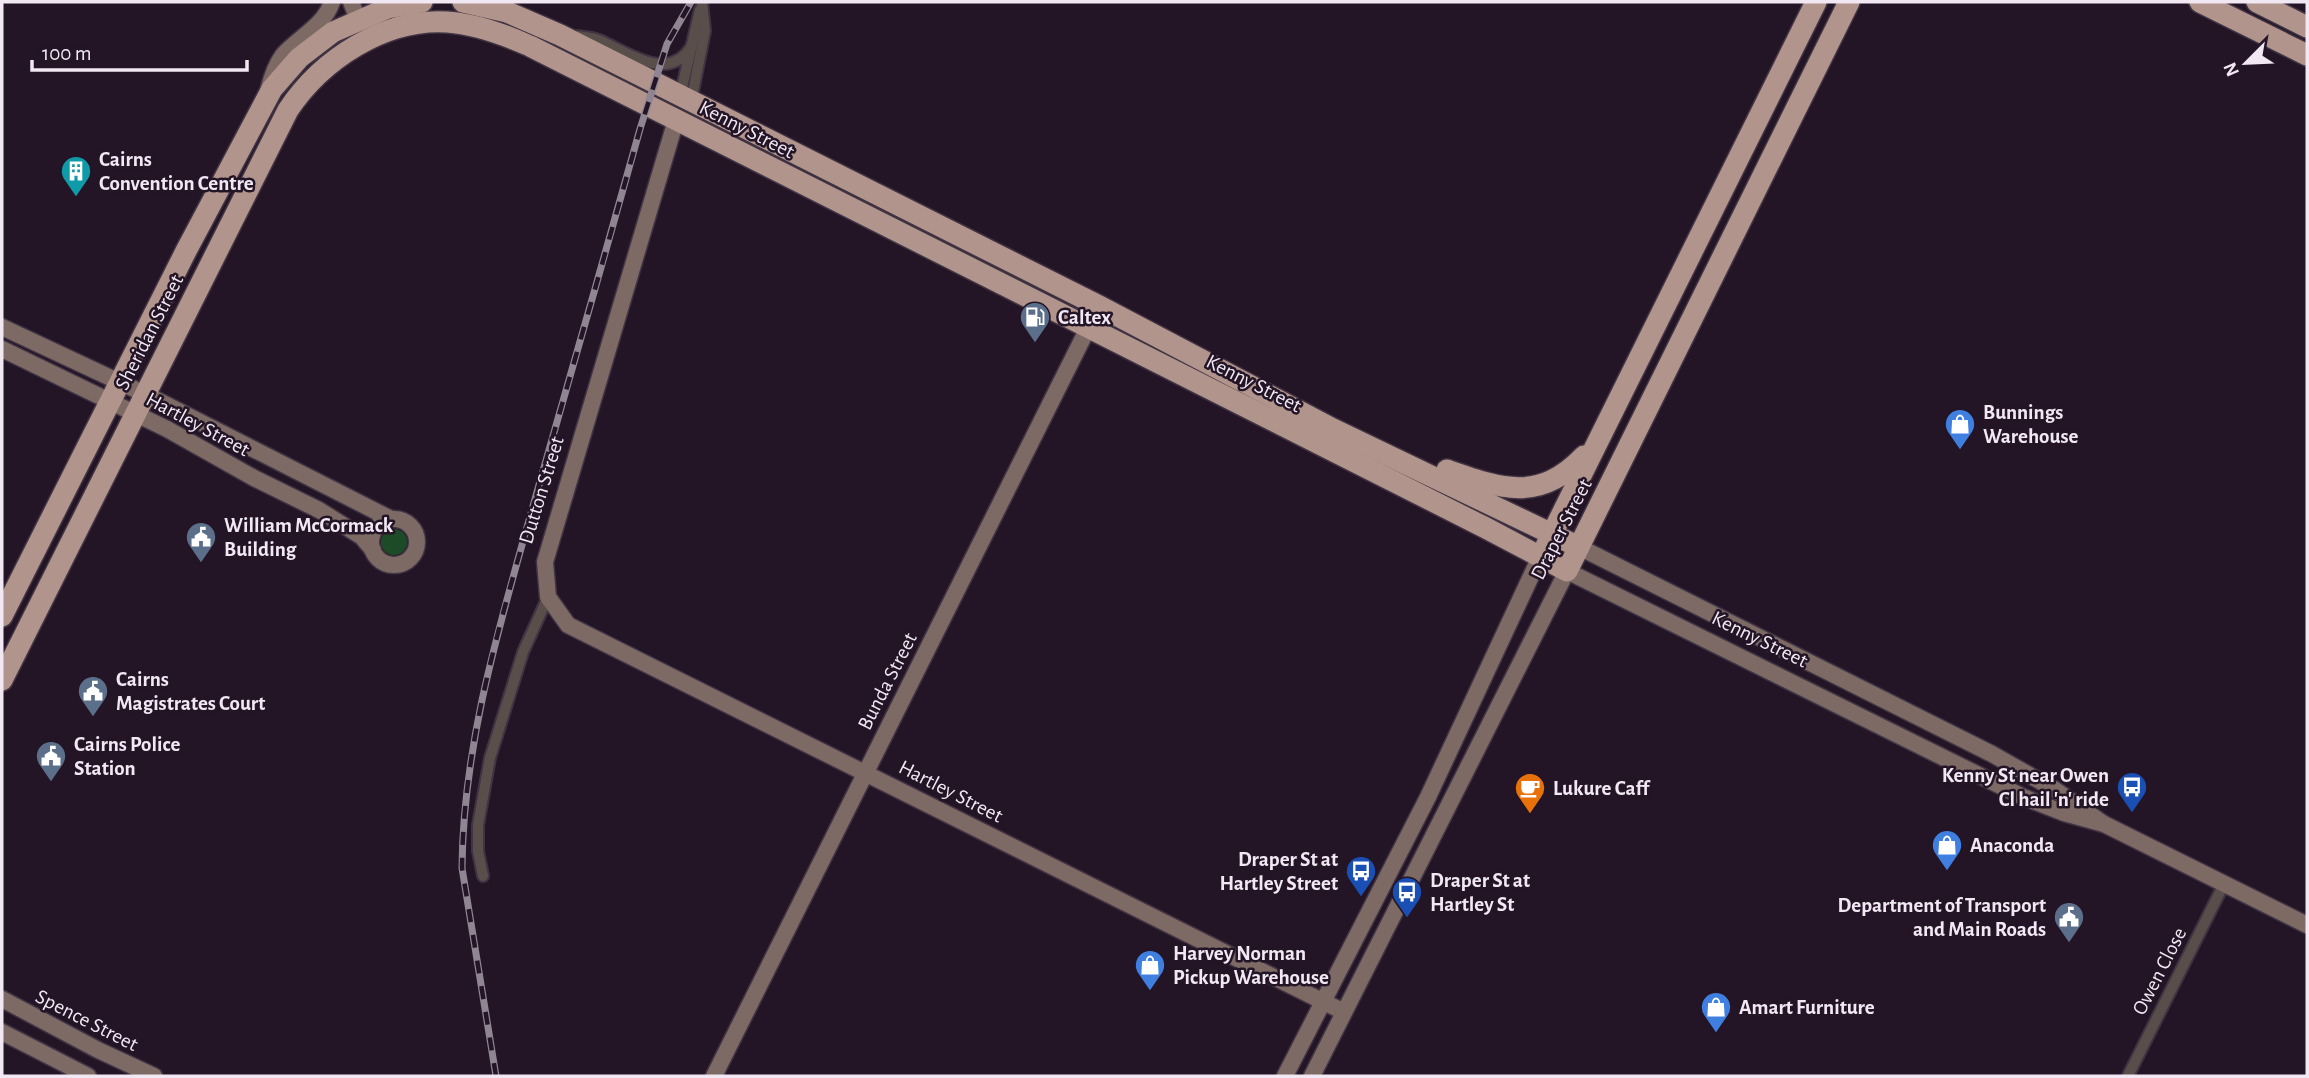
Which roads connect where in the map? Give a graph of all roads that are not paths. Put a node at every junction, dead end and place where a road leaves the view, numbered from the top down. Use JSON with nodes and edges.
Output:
{"nodes":[{"id":1,"x":332,"y":2,"type":"edge"},
{"id":2,"x":414,"y":2,"type":"edge"},
{"id":3,"x":463,"y":2,"type":"edge"},
{"id":4,"x":702,"y":2,"type":"edge"},
{"id":5,"x":1816,"y":2,"type":"edge"},
{"id":6,"x":1849,"y":2,"type":"edge"},
{"id":7,"x":2200,"y":2,"type":"edge"},
{"id":8,"x":2258,"y":2,"type":"edge"},
{"id":9,"x":364,"y":9,"type":"edge"},
{"id":10,"x":2307,"y":27,"type":"edge"},
{"id":11,"x":560,"y":35,"type":"junction"},
{"id":12,"x":375,"y":36,"type":"junction"},
{"id":13,"x":691,"y":47,"type":"junction"},
{"id":14,"x":2307,"y":55,"type":"edge"},
{"id":15,"x":686,"y":99,"type":"junction"},
{"id":16,"x":265,"y":100,"type":"junction"},
{"id":17,"x":676,"y":120,"type":"junction"},
{"id":18,"x":1099,"y":306,"type":"junction"},
{"id":19,"x":2,"y":327,"type":"edge"},
{"id":20,"x":1089,"y":327,"type":"junction"},
{"id":21,"x":2,"y":349,"type":"edge"},
{"id":22,"x":121,"y":383,"type":"junction"},
{"id":23,"x":145,"y":394,"type":"junction"},
{"id":24,"x":110,"y":403,"type":"junction"},
{"id":25,"x":135,"y":414,"type":"junction"},
{"id":26,"x":1333,"y":429,"type":"junction"},
{"id":27,"x":1593,"y":447,"type":"junction"},
{"id":28,"x":326,"y":487,"type":"junction"},
{"id":29,"x":391,"y":519,"type":"junction"},
{"id":30,"x":336,"y":521,"type":"junction"},
{"id":31,"x":1552,"y":534,"type":"junction"},
{"id":32,"x":1579,"y":547,"type":"junction"},
{"id":33,"x":373,"y":550,"type":"junction"},
{"id":34,"x":1540,"y":557,"type":"junction"},
{"id":35,"x":1567,"y":571,"type":"junction"},
{"id":36,"x":548,"y":597,"type":"junction"},
{"id":37,"x":2,"y":616,"type":"edge"},
{"id":38,"x":2,"y":680,"type":"edge"},
{"id":39,"x":865,"y":772,"type":"junction"},
{"id":40,"x":2104,"y":824,"type":"junction"},
{"id":41,"x":483,"y":876,"type":"dead end"},
{"id":42,"x":2224,"y":884,"type":"junction"},
{"id":43,"x":2307,"y":925,"type":"edge"},
{"id":44,"x":2,"y":999,"type":"edge"},
{"id":45,"x":1323,"y":1001,"type":"junction"},
{"id":46,"x":1345,"y":1012,"type":"junction"},
{"id":47,"x":2,"y":1032,"type":"edge"},
{"id":48,"x":129,"y":1073,"type":"edge"},
{"id":49,"x":88,"y":1076,"type":"edge"},
{"id":50,"x":154,"y":1076,"type":"edge"},
{"id":51,"x":714,"y":1076,"type":"edge"},
{"id":52,"x":1285,"y":1076,"type":"edge"},
{"id":53,"x":1312,"y":1076,"type":"edge"},
{"id":54,"x":2128,"y":1076,"type":"edge"}],
"edges":[{"from":1,"to":16,"type":"street"},
{"from":2,"to":9,"type":"highway"},
{"from":3,"to":11,"type":"highway","name":"Kenny Street"},
{"from":4,"to":13,"type":"street","name":"Dutton Street"},
{"from":4,"to":15,"type":"street","name":"Dutton Street"},
{"from":5,"to":27,"type":"highway","name":"Draper Street"},
{"from":6,"to":32,"type":"highway","name":"Draper Street"},
{"from":7,"to":14,"type":"highway"},
{"from":8,"to":10,"type":"highway"},
{"from":9,"to":12,"type":"highway"},
{"from":9,"to":16,"type":"highway","name":"Sheridan Street"},
{"from":11,"to":13,"type":"street"},
{"from":11,"to":15,"type":"highway","name":"Kenny Street"},
{"from":12,"to":17,"type":"highway","name":"Kenny Street"},
{"from":12,"to":23,"type":"highway","name":"Sheridan Street"},
{"from":13,"to":15,"type":"street","name":"Dutton Street"},
{"from":15,"to":17,"type":"highway","name":"Dutton Street"},
{"from":15,"to":18,"type":"highway","name":"Kenny Street"},
{"from":16,"to":22,"type":"highway","name":"Sheridan Street"},
{"from":17,"to":20,"type":"highway","name":"Kenny Street"},
{"from":17,"to":36,"type":"street","name":"Dutton Street"},
{"from":18,"to":20,"type":"street","name":"Bunda Street"},
{"from":18,"to":26,"type":"highway","name":"Kenny Street"},
{"from":19,"to":22,"type":"street","name":"Hartley Street"},
{"from":20,"to":34,"type":"highway","name":"Kenny Street"},
{"from":20,"to":39,"type":"street","name":"Bunda Street"},
{"from":21,"to":24,"type":"street","name":"Hartley Street"},
{"from":22,"to":23,"type":"street","name":"Hartley Street"},
{"from":22,"to":24,"type":"highway","name":"Sheridan Street"},
{"from":23,"to":25,"type":"highway","name":"Sheridan Street"},
{"from":23,"to":28,"type":"street","name":"Hartley Street"},
{"from":24,"to":25,"type":"street","name":"Hartley Street"},
{"from":24,"to":37,"type":"highway","name":"Sheridan Street"},
{"from":25,"to":30,"type":"street","name":"Hartley Street"},
{"from":25,"to":38,"type":"highway","name":"Sheridan Street"},
{"from":26,"to":27,"type":"highway"},
{"from":26,"to":31,"type":"highway","name":"Kenny Street"},
{"from":27,"to":31,"type":"highway","name":"Draper Street"},
{"from":28,"to":29,"type":"street","name":"Hartley Street"},
{"from":28,"to":30,"type":"street"},
{"from":29,"to":33,"type":"street"},
{"from":29,"to":33,"type":"street","name":"Hartley Street"},
{"from":30,"to":33,"type":"street","name":"Hartley Street"},
{"from":31,"to":32,"type":"highway","name":"Kenny Street"},
{"from":31,"to":34,"type":"highway","name":"Draper Street"},
{"from":32,"to":35,"type":"highway","name":"Draper Street"},
{"from":32,"to":40,"type":"street","name":"Kenny Street"},
{"from":34,"to":35,"type":"highway","name":"Kenny Street"},
{"from":34,"to":45,"type":"street","name":"Draper Street"},
{"from":35,"to":40,"type":"street","name":"Kenny Street"},
{"from":35,"to":46,"type":"street","name":"Draper Street"},
{"from":36,"to":39,"type":"street","name":"Hartley Street"},
{"from":36,"to":41,"type":"street","name":"Dutton Street"},
{"from":39,"to":45,"type":"street","name":"Hartley Street"},
{"from":39,"to":51,"type":"street","name":"Bunda Street"},
{"from":40,"to":42,"type":"street","name":"Kenny Street"},
{"from":42,"to":43,"type":"street","name":"Kenny Street"},
{"from":42,"to":54,"type":"street","name":"Owen Close"},
{"from":44,"to":48,"type":"street","name":"Spence Street"},
{"from":45,"to":46,"type":"street","name":"Hartley Street"},
{"from":45,"to":52,"type":"street","name":"Draper Street"},
{"from":46,"to":53,"type":"street","name":"Draper Street"},
{"from":47,"to":49,"type":"street"},
{"from":48,"to":50,"type":"street","name":"Spence Street"}]}
